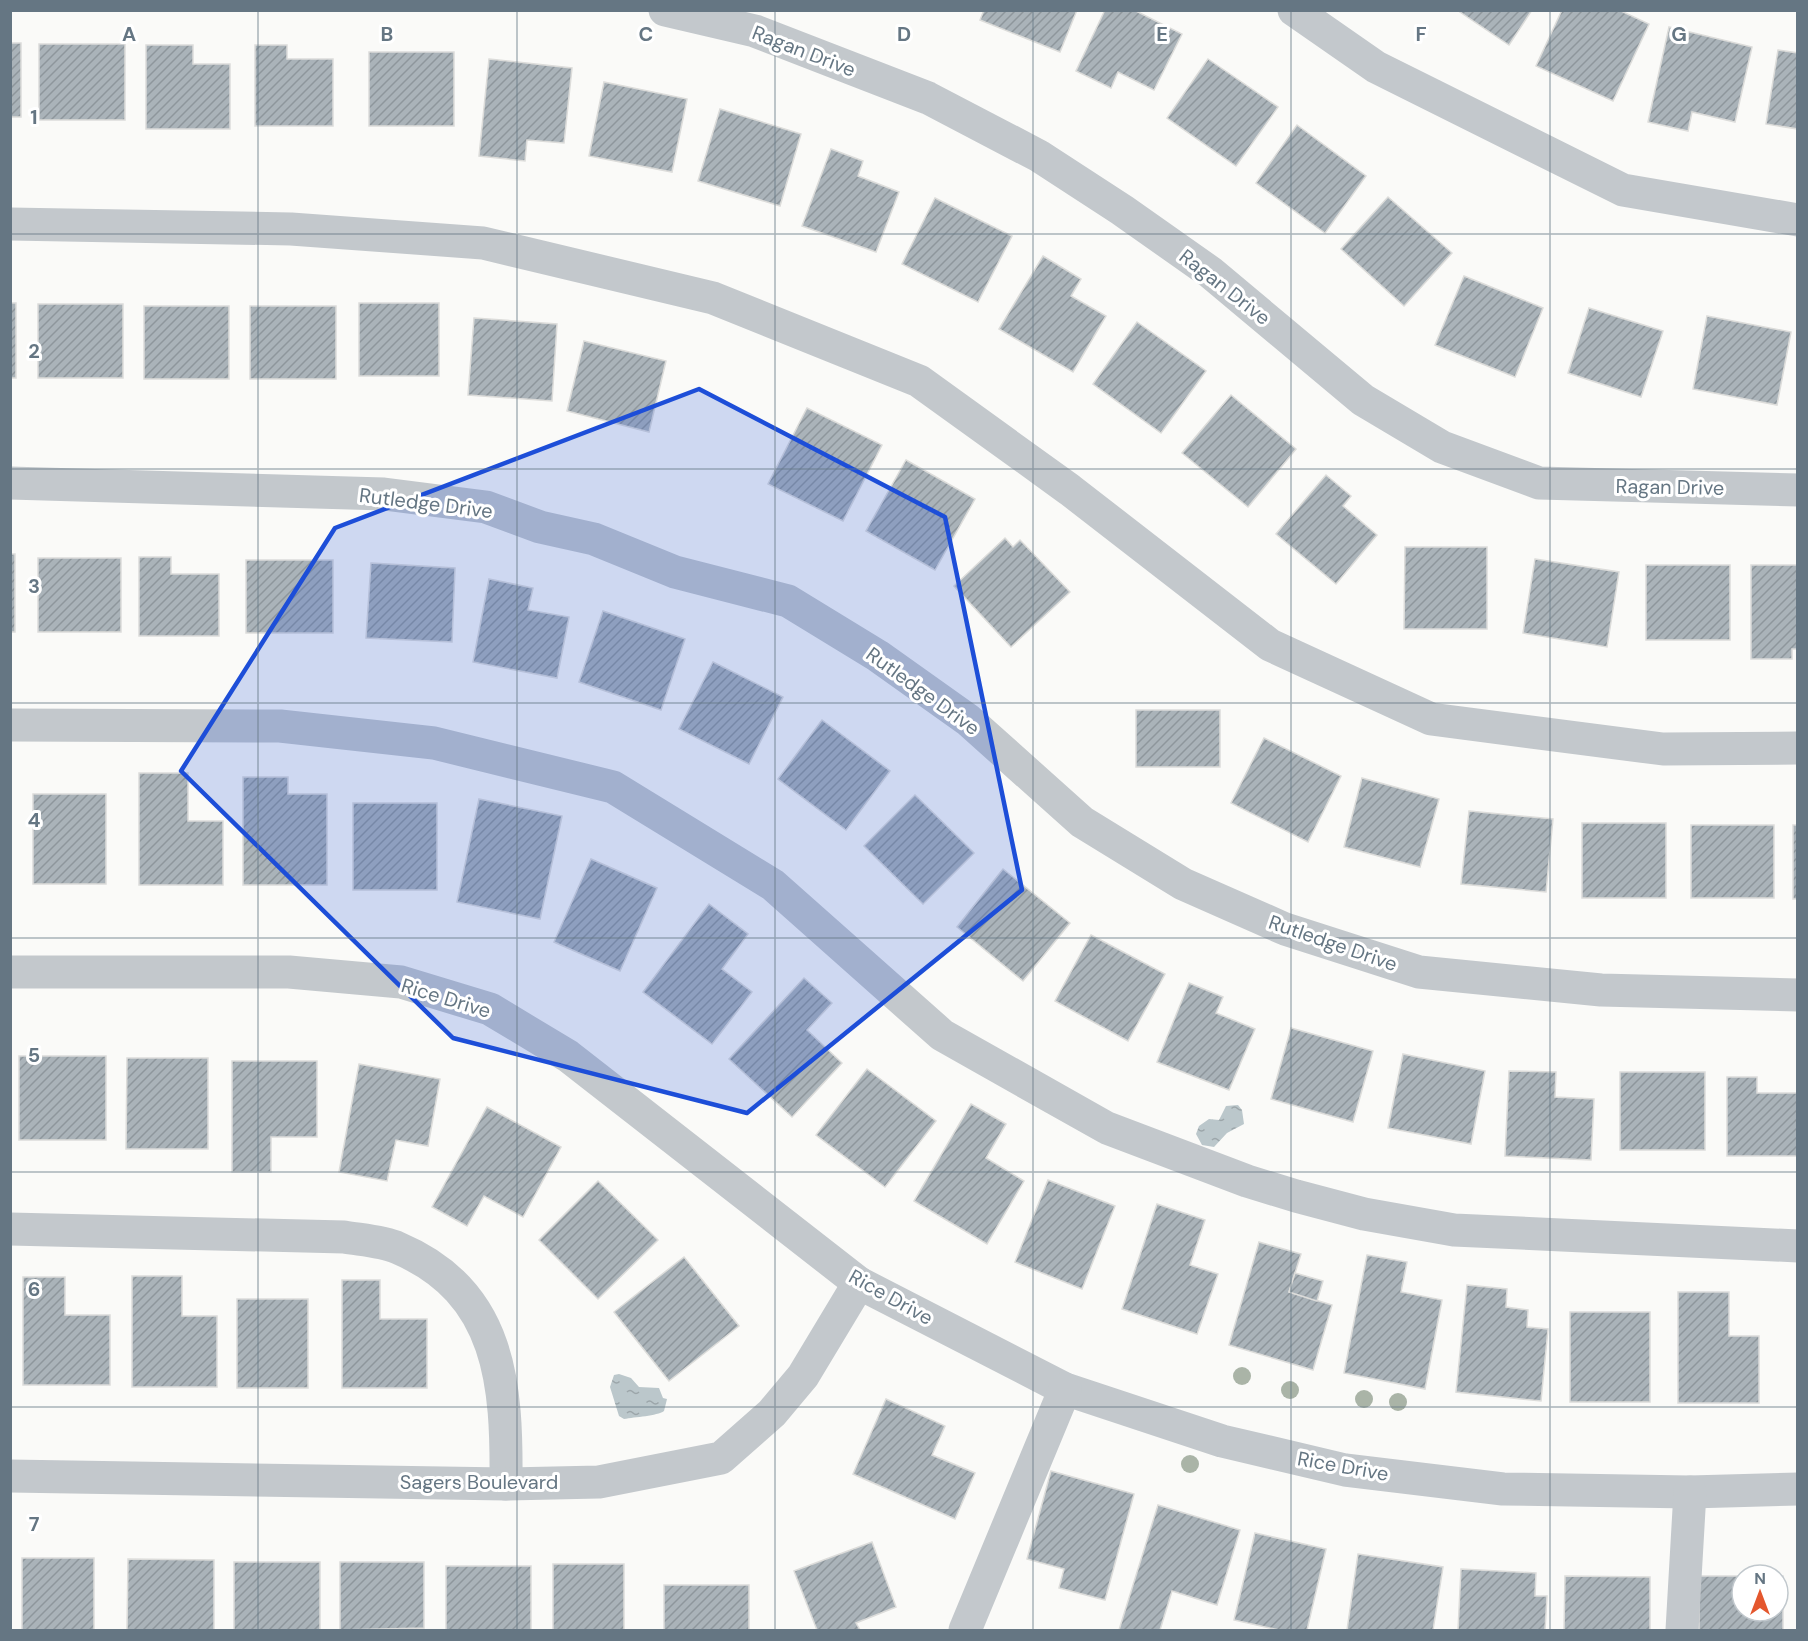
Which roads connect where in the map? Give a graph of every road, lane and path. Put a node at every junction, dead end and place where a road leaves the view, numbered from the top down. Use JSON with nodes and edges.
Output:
{"nodes":[{"id":1,"x":665,"y":10,"type":"edge"},
{"id":2,"x":1294,"y":10,"type":"edge"},
{"id":3,"x":1797,"y":220,"type":"edge"},
{"id":4,"x":10,"y":224,"type":"edge"},
{"id":5,"x":10,"y":483,"type":"edge"},
{"id":6,"x":1797,"y":490,"type":"edge"},
{"id":7,"x":10,"y":725,"type":"edge"},
{"id":8,"x":1797,"y":748,"type":"edge"},
{"id":9,"x":10,"y":972,"type":"edge"},
{"id":10,"x":1797,"y":995,"type":"edge"},
{"id":11,"x":10,"y":1229,"type":"edge"},
{"id":12,"x":1797,"y":1246,"type":"edge"},
{"id":13,"x":859,"y":1283,"type":"junction"},
{"id":14,"x":1065,"y":1389,"type":"junction"},
{"id":15,"x":10,"y":1476,"type":"edge"},
{"id":16,"x":506,"y":1484,"type":"junction"},
{"id":17,"x":1797,"y":1489,"type":"edge"},
{"id":18,"x":1690,"y":1492,"type":"junction"},
{"id":19,"x":965,"y":1630,"type":"edge"},
{"id":20,"x":1682,"y":1630,"type":"edge"}],
"edges":[{"from":1,"to":6,"type":"street","name":"Ragan Drive"},
{"from":2,"to":3,"type":"street"},
{"from":4,"to":8,"type":"street"},
{"from":5,"to":10,"type":"street","name":"Rutledge Drive"},
{"from":7,"to":12,"type":"street"},
{"from":9,"to":13,"type":"street","name":"Rice Drive"},
{"from":11,"to":16,"type":"street"},
{"from":13,"to":14,"type":"street","name":"Rice Drive"},
{"from":13,"to":16,"type":"street","name":"Sagers Boulevard"},
{"from":14,"to":18,"type":"street","name":"Rice Drive"},
{"from":14,"to":19,"type":"street"},
{"from":15,"to":16,"type":"street","name":"Sagers Boulevard"},
{"from":17,"to":18,"type":"street","name":"Rice Drive"},
{"from":18,"to":20,"type":"street"}]}
